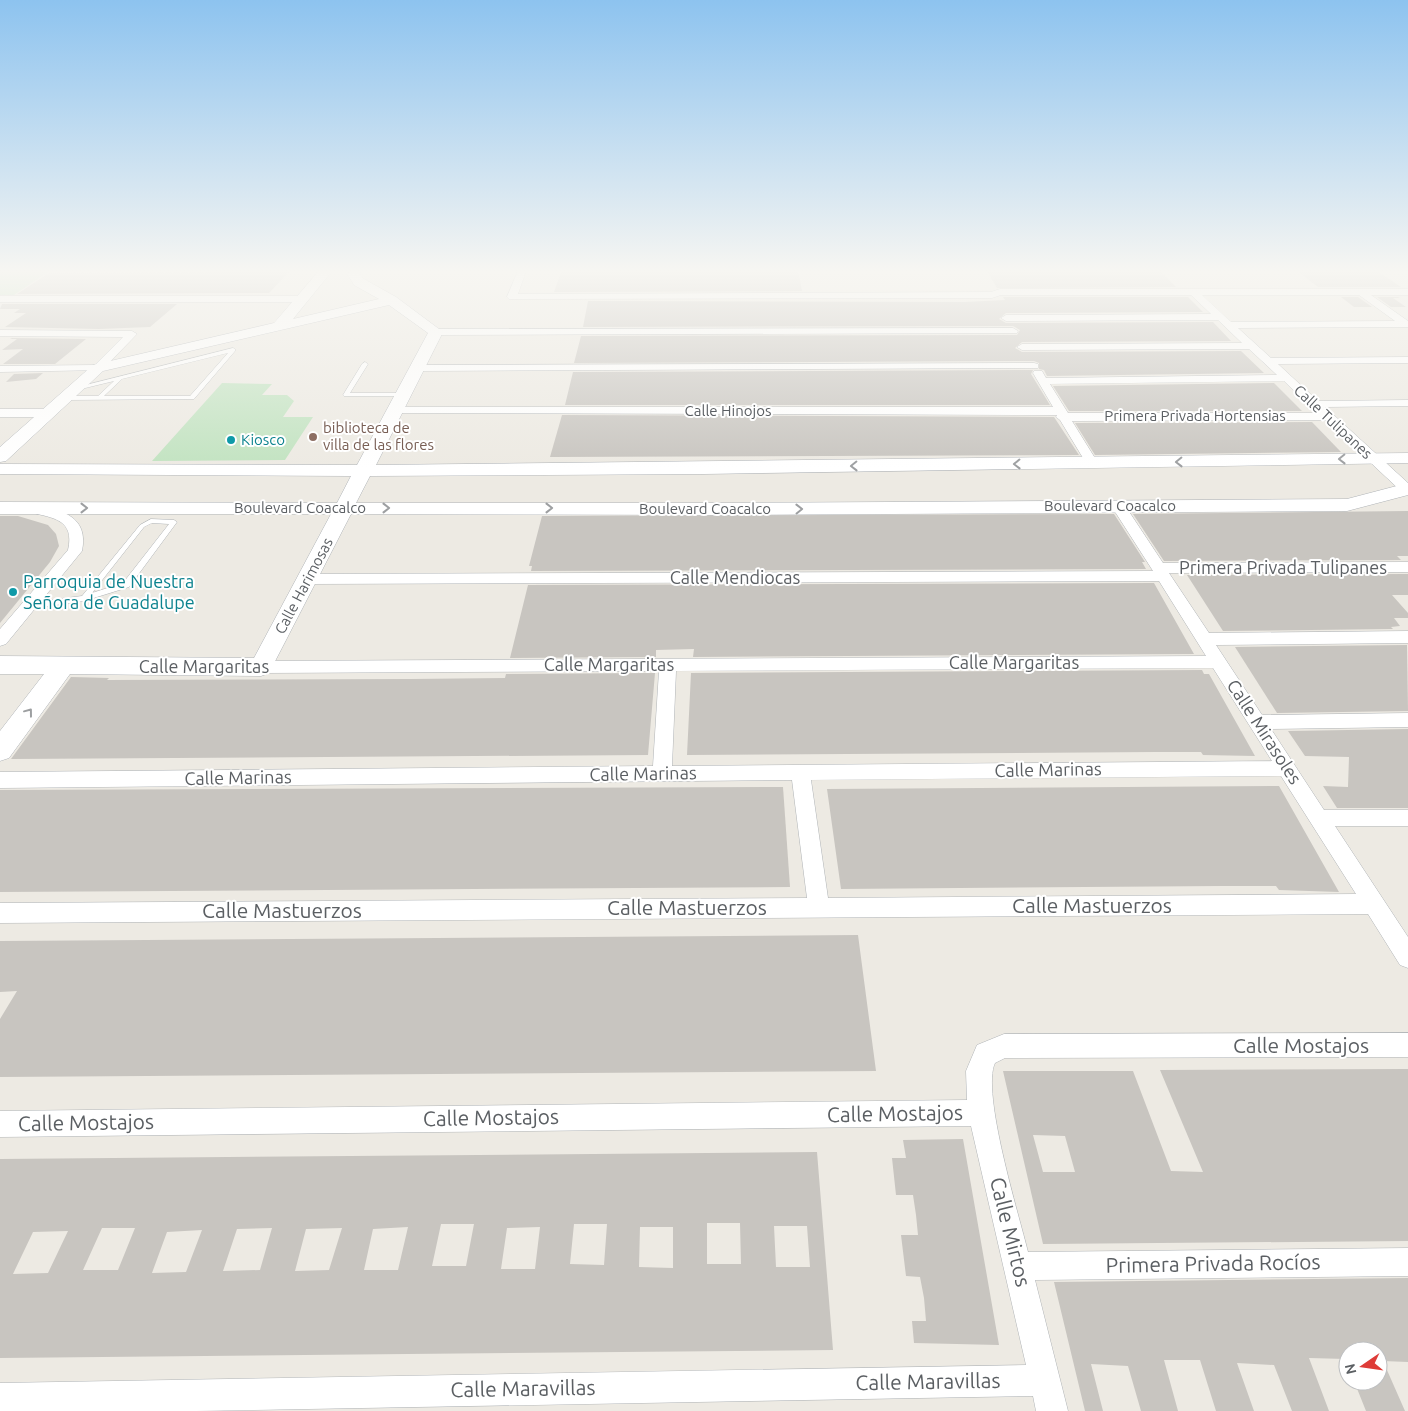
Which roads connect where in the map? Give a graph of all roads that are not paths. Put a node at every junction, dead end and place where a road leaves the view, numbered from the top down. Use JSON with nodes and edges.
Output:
{"nodes":[{"id":1,"x":130,"y":337,"type":"edge"},
{"id":2,"x":237,"y":337,"type":"edge"},
{"id":3,"x":434,"y":337,"type":"edge"},
{"id":4,"x":1017,"y":337,"type":"edge"},
{"id":5,"x":1241,"y":337,"type":"edge"},
{"id":6,"x":1252,"y":346,"type":"junction"},
{"id":7,"x":1022,"y":347,"type":"junction"},
{"id":8,"x":1408,"y":360,"type":"edge"},
{"id":9,"x":1268,"y":361,"type":"junction"},
{"id":10,"x":365,"y":364,"type":"dead end"},
{"id":11,"x":1034,"y":366,"type":"junction"},
{"id":12,"x":98,"y":368,"type":"junction"},
{"id":13,"x":419,"y":368,"type":"junction"},
{"id":14,"x":0,"y":369,"type":"edge"},
{"id":15,"x":120,"y":378,"type":"junction"},
{"id":16,"x":1286,"y":378,"type":"junction"},
{"id":17,"x":1043,"y":380,"type":"junction"},
{"id":18,"x":71,"y":393,"type":"junction"},
{"id":19,"x":98,"y":398,"type":"junction"},
{"id":20,"x":400,"y":403,"type":"junction"},
{"id":21,"x":1408,"y":403,"type":"edge"},
{"id":22,"x":1316,"y":404,"type":"junction"},
{"id":23,"x":0,"y":413,"type":"edge"},
{"id":24,"x":49,"y":413,"type":"junction"},
{"id":25,"x":1061,"y":414,"type":"junction"},
{"id":26,"x":1328,"y":416,"type":"junction"},
{"id":27,"x":0,"y":457,"type":"edge"},
{"id":28,"x":1373,"y":458,"type":"junction"},
{"id":29,"x":1408,"y":458,"type":"edge"},
{"id":30,"x":1092,"y":463,"type":"junction"},
{"id":31,"x":0,"y":470,"type":"edge"},
{"id":32,"x":364,"y":470,"type":"junction"},
{"id":33,"x":1408,"y":490,"type":"edge"},
{"id":34,"x":1119,"y":506,"type":"junction"},
{"id":35,"x":0,"y":508,"type":"edge"},
{"id":36,"x":31,"y":508,"type":"junction"},
{"id":37,"x":345,"y":508,"type":"junction"},
{"id":38,"x":1408,"y":568,"type":"edge"},
{"id":39,"x":1161,"y":572,"type":"junction"},
{"id":40,"x":307,"y":579,"type":"junction"},
{"id":41,"x":84,"y":598,"type":"junction"},
{"id":42,"x":28,"y":606,"type":"junction"},
{"id":43,"x":1408,"y":637,"type":"edge"},
{"id":44,"x":1204,"y":639,"type":"junction"},
{"id":45,"x":0,"y":640,"type":"edge"},
{"id":46,"x":1218,"y":662,"type":"junction"},
{"id":47,"x":0,"y":665,"type":"edge"},
{"id":48,"x":668,"y":665,"type":"junction"},
{"id":49,"x":63,"y":666,"type":"junction"},
{"id":50,"x":260,"y":667,"type":"junction"},
{"id":51,"x":1408,"y":720,"type":"edge"},
{"id":52,"x":1258,"y":722,"type":"junction"},
{"id":53,"x":0,"y":751,"type":"edge"},
{"id":54,"x":1287,"y":768,"type":"junction"},
{"id":55,"x":801,"y":773,"type":"junction"},
{"id":56,"x":662,"y":774,"type":"junction"},
{"id":57,"x":0,"y":780,"type":"edge"},
{"id":58,"x":1319,"y":818,"type":"junction"},
{"id":59,"x":1408,"y":818,"type":"edge"},
{"id":60,"x":1374,"y":904,"type":"junction"},
{"id":61,"x":819,"y":908,"type":"junction"},
{"id":62,"x":0,"y":913,"type":"edge"},
{"id":63,"x":1408,"y":957,"type":"edge"},
{"id":64,"x":1408,"y":1045,"type":"edge"},
{"id":65,"x":986,"y":1054,"type":"joint"},
{"id":66,"x":981,"y":1113,"type":"junction"},
{"id":67,"x":0,"y":1124,"type":"edge"},
{"id":68,"x":1408,"y":1262,"type":"edge"},
{"id":69,"x":1018,"y":1266,"type":"junction"},
{"id":70,"x":1045,"y":1380,"type":"junction"},
{"id":71,"x":0,"y":1399,"type":"edge"},
{"id":72,"x":1052,"y":1411,"type":"edge"}],
"edges":[{"from":1,"to":12,"type":"street"},
{"from":2,"to":12,"type":"main road"},
{"from":3,"to":13,"type":"main road","name":"Calle Harimosas"},
{"from":4,"to":7,"type":"street"},
{"from":5,"to":6,"type":"street","name":"Calle Tulipanes"},
{"from":6,"to":7,"type":"street"},
{"from":6,"to":9,"type":"street","name":"Calle Tulipanes"},
{"from":7,"to":11,"type":"street"},
{"from":8,"to":9,"type":"street"},
{"from":9,"to":16,"type":"street","name":"Calle Tulipanes"},
{"from":10,"to":20,"type":"lane"},
{"from":11,"to":13,"type":"street"},
{"from":11,"to":17,"type":"street"},
{"from":12,"to":14,"type":"street"},
{"from":12,"to":18,"type":"main road"},
{"from":13,"to":20,"type":"main road","name":"Calle Harimosas"},
{"from":15,"to":18,"type":"lane"},
{"from":15,"to":19,"type":"lane"},
{"from":15,"to":19,"type":"lane"},
{"from":16,"to":17,"type":"street"},
{"from":16,"to":22,"type":"street","name":"Calle Tulipanes"},
{"from":17,"to":25,"type":"street"},
{"from":18,"to":19,"type":"lane"},
{"from":18,"to":24,"type":"main road"},
{"from":20,"to":25,"type":"street","name":"Calle Hinojos"},
{"from":20,"to":32,"type":"main road","name":"Calle Harimosas"},
{"from":21,"to":22,"type":"street"},
{"from":22,"to":26,"type":"street","name":"Calle Tulipanes"},
{"from":23,"to":24,"type":"street"},
{"from":24,"to":27,"type":"main road"},
{"from":25,"to":26,"type":"street","name":"Primera Privada Hortensias"},
{"from":25,"to":30,"type":"street"},
{"from":26,"to":28,"type":"street","name":"Calle Tulipanes"},
{"from":28,"to":29,"type":"main road"},
{"from":28,"to":30,"type":"main road","one_way":true},
{"from":28,"to":33,"type":"street","name":"Calle Tulipanes"},
{"from":30,"to":32,"type":"main road","one_way":true},
{"from":31,"to":32,"type":"main road"},
{"from":32,"to":37,"type":"main road","name":"Calle Harimosas"},
{"from":33,"to":34,"type":"main road","name":"Boulevard Coacalco"},
{"from":37,"to":34,"type":"main road","name":"Boulevard Coacalco","one_way":true},
{"from":34,"to":39,"type":"street","name":"Calle Mirasoles"},
{"from":35,"to":36,"type":"main road","name":"Boulevard Coacalco"},
{"from":36,"to":37,"type":"main road","name":"Boulevard Coacalco","one_way":true},
{"from":36,"to":42,"type":"street"},
{"from":37,"to":40,"type":"main road","name":"Calle Harimosas"},
{"from":38,"to":39,"type":"street","name":"Primera Privada Tulipanes"},
{"from":39,"to":40,"type":"street","name":"Calle Mendiocas"},
{"from":39,"to":44,"type":"street","name":"Calle Mirasoles"},
{"from":40,"to":50,"type":"main road","name":"Calle Harimosas"},
{"from":41,"to":41,"type":"lane"},
{"from":41,"to":42,"type":"lane"},
{"from":42,"to":45,"type":"street"},
{"from":43,"to":44,"type":"street"},
{"from":44,"to":46,"type":"street","name":"Calle Mirasoles"},
{"from":46,"to":48,"type":"street","name":"Calle Margaritas"},
{"from":46,"to":52,"type":"street","name":"Calle Mirasoles"},
{"from":47,"to":49,"type":"main road","name":"Calle Margaritas"},
{"from":48,"to":50,"type":"street","name":"Calle Margaritas"},
{"from":48,"to":56,"type":"street"},
{"from":49,"to":50,"type":"main road","name":"Calle Margaritas"},
{"from":53,"to":49,"type":"main road","one_way":true},
{"from":51,"to":52,"type":"street"},
{"from":52,"to":54,"type":"street","name":"Calle Mirasoles"},
{"from":54,"to":55,"type":"street","name":"Calle Marinas"},
{"from":54,"to":58,"type":"street","name":"Calle Mirasoles"},
{"from":55,"to":56,"type":"street","name":"Calle Marinas"},
{"from":55,"to":61,"type":"street"},
{"from":56,"to":57,"type":"street","name":"Calle Marinas"},
{"from":58,"to":59,"type":"street"},
{"from":58,"to":60,"type":"street","name":"Calle Mirasoles"},
{"from":60,"to":61,"type":"street","name":"Calle Mastuerzos"},
{"from":60,"to":63,"type":"street","name":"Calle Mirasoles"},
{"from":61,"to":62,"type":"street","name":"Calle Mastuerzos"},
{"from":64,"to":65,"type":"street","name":"Calle Mostajos"},
{"from":65,"to":66,"type":"street","name":"Calle Mirtos"},
{"from":66,"to":67,"type":"street","name":"Calle Mostajos"},
{"from":66,"to":69,"type":"street","name":"Calle Mirtos"},
{"from":68,"to":69,"type":"street","name":"Primera Privada Rocíos"},
{"from":69,"to":70,"type":"street","name":"Calle Mirtos"},
{"from":70,"to":71,"type":"street","name":"Calle Maravillas"},
{"from":70,"to":72,"type":"street","name":"Calle Mirtos"}]}
